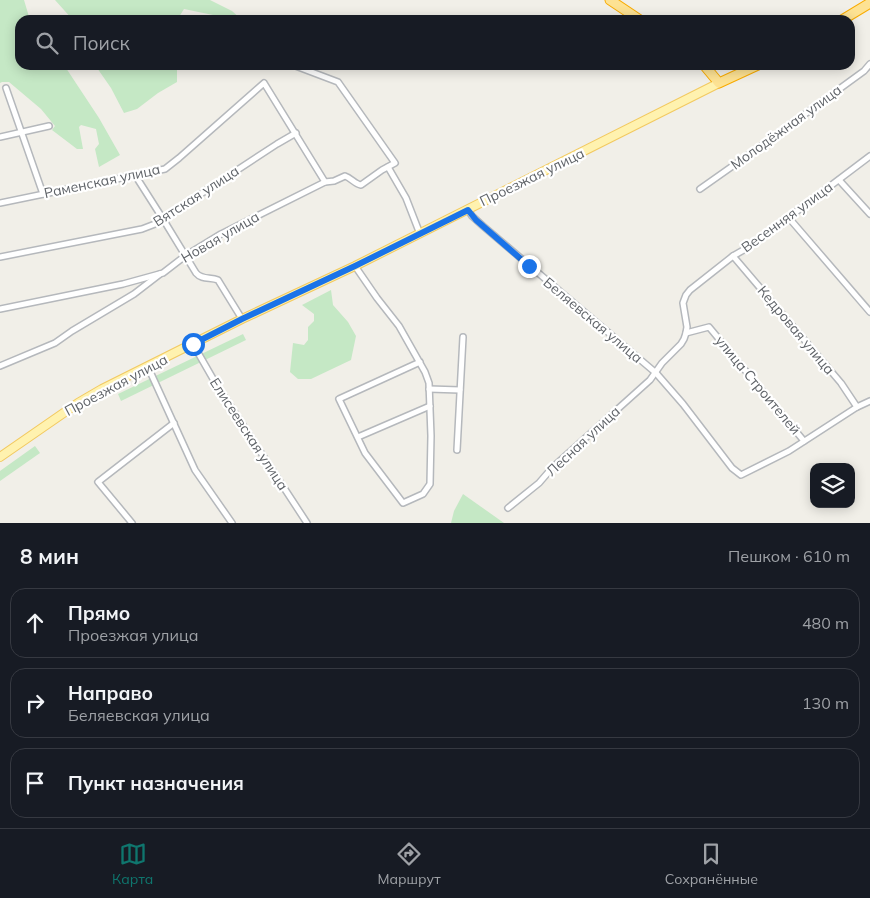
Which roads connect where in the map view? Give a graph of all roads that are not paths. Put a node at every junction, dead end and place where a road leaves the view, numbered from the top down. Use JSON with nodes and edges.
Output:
{"nodes":[{"id":1,"x":610,"y":0,"type":"edge"},
{"id":2,"x":870,"y":3,"type":"edge"},
{"id":3,"x":632,"y":15,"type":"edge"},
{"id":4,"x":850,"y":15,"type":"edge"},
{"id":5,"x":870,"y":64,"type":"edge"},
{"id":6,"x":306,"y":70,"type":"edge"},
{"id":7,"x":708,"y":70,"type":"edge"},
{"id":8,"x":747,"y":70,"type":"edge"},
{"id":9,"x":719,"y":83,"type":"junction"},
{"id":10,"x":6,"y":88,"type":"dead end"},
{"id":11,"x":49,"y":126,"type":"dead end"},
{"id":12,"x":21,"y":132,"type":"junction"},
{"id":13,"x":296,"y":133,"type":"junction"},
{"id":14,"x":0,"y":137,"type":"edge"},
{"id":15,"x":870,"y":156,"type":"edge"},
{"id":16,"x":388,"y":167,"type":"junction"},
{"id":17,"x":135,"y":175,"type":"junction"},
{"id":18,"x":839,"y":180,"type":"junction"},
{"id":19,"x":325,"y":182,"type":"junction"},
{"id":20,"x":700,"y":189,"type":"dead end"},
{"id":21,"x":43,"y":194,"type":"junction"},
{"id":22,"x":0,"y":203,"type":"edge"},
{"id":23,"x":468,"y":210,"type":"junction"},
{"id":24,"x":870,"y":214,"type":"edge"},
{"id":25,"x":789,"y":218,"type":"junction"},
{"id":26,"x":163,"y":219,"type":"junction"},
{"id":27,"x":420,"y":234,"type":"junction"},
{"id":28,"x":185,"y":256,"type":"junction"},
{"id":29,"x":733,"y":256,"type":"junction"},
{"id":30,"x":0,"y":257,"type":"edge"},
{"id":31,"x":355,"y":266,"type":"junction"},
{"id":32,"x":163,"y":273,"type":"junction"},
{"id":33,"x":0,"y":310,"type":"edge"},
{"id":34,"x":870,"y":312,"type":"edge"},
{"id":35,"x":242,"y":319,"type":"junction"},
{"id":36,"x":686,"y":333,"type":"junction"},
{"id":37,"x":463,"y":337,"type":"dead end"},
{"id":38,"x":193,"y":344,"type":"junction"},
{"id":39,"x":420,"y":362,"type":"junction"},
{"id":40,"x":0,"y":366,"type":"edge"},
{"id":41,"x":148,"y":366,"type":"junction"},
{"id":42,"x":654,"y":371,"type":"junction"},
{"id":43,"x":429,"y":389,"type":"junction"},
{"id":44,"x":460,"y":390,"type":"junction"},
{"id":45,"x":870,"y":400,"type":"edge"},
{"id":46,"x":430,"y":406,"type":"junction"},
{"id":47,"x":857,"y":407,"type":"junction"},
{"id":48,"x":174,"y":423,"type":"junction"},
{"id":49,"x":358,"y":437,"type":"junction"},
{"id":50,"x":804,"y":441,"type":"junction"},
{"id":51,"x":457,"y":450,"type":"dead end"},
{"id":52,"x":0,"y":457,"type":"edge"},
{"id":53,"x":508,"y":508,"type":"dead end"},
{"id":54,"x":132,"y":523,"type":"edge"},
{"id":55,"x":232,"y":523,"type":"edge"},
{"id":56,"x":307,"y":523,"type":"edge"}],
"edges":[{"from":1,"to":3,"type":"highway"},
{"from":2,"to":4,"type":"highway"},
{"from":5,"to":20,"type":"street","name":"Молодёжная улица"},
{"from":6,"to":16,"type":"street"},
{"from":7,"to":9,"type":"highway"},
{"from":8,"to":9,"type":"highway"},
{"from":9,"to":23,"type":"main road","name":"Проезжая улица"},
{"from":10,"to":12,"type":"street"},
{"from":11,"to":12,"type":"street"},
{"from":12,"to":14,"type":"street"},
{"from":12,"to":21,"type":"street"},
{"from":13,"to":17,"type":"street","name":"Раменская улица"},
{"from":13,"to":19,"type":"street"},
{"from":13,"to":26,"type":"street","name":"Вятская улица"},
{"from":15,"to":18,"type":"street","name":"Весенняя улица"},
{"from":16,"to":19,"type":"street","name":"Новая улица"},
{"from":16,"to":27,"type":"street"},
{"from":17,"to":21,"type":"street","name":"Раменская улица"},
{"from":17,"to":26,"type":"street"},
{"from":18,"to":24,"type":"street"},
{"from":18,"to":25,"type":"street","name":"Весенняя улица"},
{"from":19,"to":28,"type":"street","name":"Новая улица"},
{"from":21,"to":22,"type":"street","name":"Раменская улица"},
{"from":23,"to":27,"type":"main road","name":"Проезжая улица"},
{"from":23,"to":42,"type":"street","name":"Беляевская улица"},
{"from":25,"to":29,"type":"street","name":"Весенняя улица"},
{"from":25,"to":34,"type":"street"},
{"from":26,"to":28,"type":"street"},
{"from":26,"to":30,"type":"street","name":"Вятская улица"},
{"from":27,"to":31,"type":"main road","name":"Проезжая улица"},
{"from":28,"to":32,"type":"street","name":"Новая улица"},
{"from":28,"to":35,"type":"street"},
{"from":29,"to":36,"type":"street","name":"Весенняя улица"},
{"from":29,"to":47,"type":"street","name":"Кедровая улица"},
{"from":31,"to":35,"type":"main road","name":"Проезжая улица"},
{"from":31,"to":39,"type":"street"},
{"from":32,"to":33,"type":"street","name":"Новая улица"},
{"from":32,"to":40,"type":"street"},
{"from":35,"to":38,"type":"main road","name":"Проезжая улица"},
{"from":36,"to":42,"type":"street","name":"Лесная улица"},
{"from":36,"to":50,"type":"street","name":"улица Строителей"},
{"from":37,"to":44,"type":"street"},
{"from":38,"to":41,"type":"main road","name":"Проезжая улица"},
{"from":38,"to":56,"type":"street","name":"Елисеевская улица"},
{"from":39,"to":43,"type":"street"},
{"from":39,"to":49,"type":"street"},
{"from":41,"to":48,"type":"street"},
{"from":41,"to":52,"type":"main road","name":"Проезжая улица"},
{"from":42,"to":50,"type":"street","name":"Беляевская улица"},
{"from":42,"to":53,"type":"street","name":"Лесная улица"},
{"from":43,"to":44,"type":"street"},
{"from":43,"to":46,"type":"street"},
{"from":44,"to":51,"type":"street"},
{"from":45,"to":47,"type":"street","name":"Беляевская улица"},
{"from":46,"to":49,"type":"street"},
{"from":46,"to":49,"type":"street"},
{"from":47,"to":50,"type":"street","name":"Беляевская улица"},
{"from":48,"to":54,"type":"street"},
{"from":48,"to":55,"type":"street"}]}
